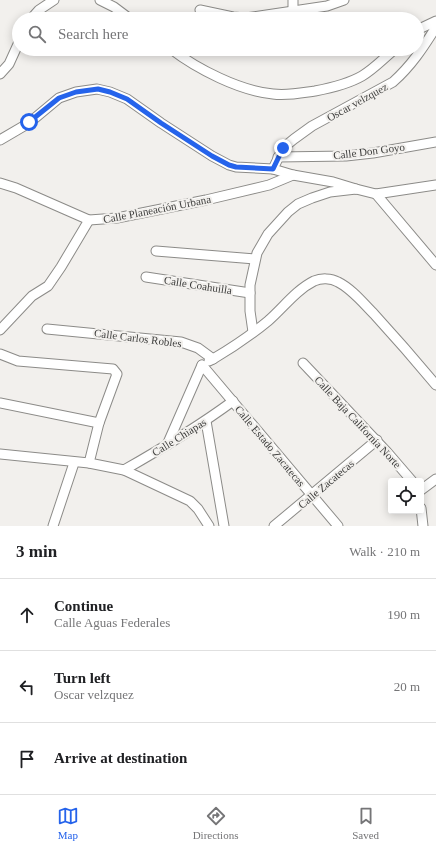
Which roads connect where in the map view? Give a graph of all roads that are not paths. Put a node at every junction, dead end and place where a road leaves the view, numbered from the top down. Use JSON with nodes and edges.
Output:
{"nodes":[{"id":1,"x":54,"y":0,"type":"edge"},
{"id":2,"x":100,"y":0,"type":"edge"},
{"id":3,"x":292,"y":0,"type":"edge"},
{"id":4,"x":344,"y":0,"type":"edge"},
{"id":5,"x":200,"y":10,"type":"dead end"},
{"id":6,"x":294,"y":11,"type":"junction"},
{"id":7,"x":37,"y":12,"type":"edge"},
{"id":8,"x":121,"y":12,"type":"edge"},
{"id":9,"x":209,"y":12,"type":"edge"},
{"id":10,"x":287,"y":12,"type":"edge"},
{"id":11,"x":436,"y":21,"type":"edge"},
{"id":12,"x":424,"y":27,"type":"edge"},
{"id":13,"x":436,"y":27,"type":"edge"},
{"id":14,"x":424,"y":45,"type":"edge"},
{"id":15,"x":13,"y":56,"type":"edge"},
{"id":16,"x":180,"y":56,"type":"edge"},
{"id":17,"x":387,"y":56,"type":"edge"},
{"id":18,"x":417,"y":56,"type":"edge"},
{"id":19,"x":0,"y":74,"type":"edge"},
{"id":20,"x":0,"y":140,"type":"edge"},
{"id":21,"x":436,"y":142,"type":"edge"},
{"id":22,"x":278,"y":157,"type":"junction"},
{"id":23,"x":273,"y":169,"type":"junction"},
{"id":24,"x":294,"y":175,"type":"junction"},
{"id":25,"x":0,"y":183,"type":"edge"},
{"id":26,"x":436,"y":185,"type":"edge"},
{"id":27,"x":356,"y":190,"type":"junction"},
{"id":28,"x":376,"y":194,"type":"junction"},
{"id":29,"x":89,"y":220,"type":"junction"},
{"id":30,"x":156,"y":251,"type":"dead end"},
{"id":31,"x":255,"y":259,"type":"junction"},
{"id":32,"x":436,"y":265,"type":"edge"},
{"id":33,"x":146,"y":277,"type":"dead end"},
{"id":34,"x":250,"y":293,"type":"junction"},
{"id":35,"x":47,"y":329,"type":"dead end"},
{"id":36,"x":0,"y":330,"type":"edge"},
{"id":37,"x":253,"y":332,"type":"junction"},
{"id":38,"x":0,"y":354,"type":"edge"},
{"id":39,"x":213,"y":359,"type":"junction"},
{"id":40,"x":303,"y":363,"type":"dead end"},
{"id":41,"x":202,"y":365,"type":"junction"},
{"id":42,"x":436,"y":385,"type":"edge"},
{"id":43,"x":233,"y":401,"type":"junction"},
{"id":44,"x":0,"y":403,"type":"edge"},
{"id":45,"x":206,"y":421,"type":"junction"},
{"id":46,"x":99,"y":423,"type":"junction"},
{"id":47,"x":377,"y":440,"type":"junction"},
{"id":48,"x":167,"y":445,"type":"junction"},
{"id":49,"x":0,"y":454,"type":"edge"},
{"id":50,"x":74,"y":463,"type":"junction"},
{"id":51,"x":89,"y":464,"type":"junction"},
{"id":52,"x":124,"y":470,"type":"junction"},
{"id":53,"x":409,"y":478,"type":"edge"},
{"id":54,"x":436,"y":478,"type":"edge"},
{"id":55,"x":424,"y":488,"type":"edge"},
{"id":56,"x":312,"y":496,"type":"junction"},
{"id":57,"x":421,"y":514,"type":"edge"},
{"id":58,"x":53,"y":526,"type":"edge"},
{"id":59,"x":209,"y":526,"type":"edge"},
{"id":60,"x":224,"y":526,"type":"edge"},
{"id":61,"x":274,"y":526,"type":"edge"},
{"id":62,"x":338,"y":526,"type":"edge"},
{"id":63,"x":422,"y":526,"type":"edge"}],
"edges":[{"from":1,"to":7,"type":"street"},
{"from":2,"to":8,"type":"street"},
{"from":3,"to":6,"type":"street"},
{"from":4,"to":6,"type":"street"},
{"from":5,"to":9,"type":"street"},
{"from":6,"to":10,"type":"street"},
{"from":11,"to":12,"type":"street"},
{"from":13,"to":14,"type":"street","name":"Oscar velzquez"},
{"from":15,"to":19,"type":"street"},
{"from":16,"to":17,"type":"street"},
{"from":18,"to":22,"type":"street","name":"Oscar velzquez"},
{"from":20,"to":23,"type":"street"},
{"from":21,"to":22,"type":"street","name":"Calle Don Goyo"},
{"from":22,"to":23,"type":"street","name":"Oscar velzquez"},
{"from":23,"to":24,"type":"street"},
{"from":24,"to":27,"type":"street"},
{"from":24,"to":29,"type":"street","name":"Calle Planeación Urbana"},
{"from":25,"to":29,"type":"street","name":"Calle Planeación Urbana"},
{"from":26,"to":28,"type":"street"},
{"from":27,"to":28,"type":"street"},
{"from":27,"to":31,"type":"street"},
{"from":28,"to":32,"type":"street"},
{"from":29,"to":36,"type":"street"},
{"from":30,"to":31,"type":"street"},
{"from":31,"to":34,"type":"street"},
{"from":33,"to":34,"type":"street","name":"Calle Coahuilla"},
{"from":34,"to":37,"type":"street"},
{"from":35,"to":39,"type":"street","name":"Calle Carlos Robles"},
{"from":37,"to":39,"type":"street"},
{"from":37,"to":42,"type":"street"},
{"from":38,"to":46,"type":"street"},
{"from":39,"to":41,"type":"street"},
{"from":40,"to":47,"type":"street","name":"Calle Baja California Norte"},
{"from":41,"to":43,"type":"street","name":"Calle Estado Zacatecas"},
{"from":41,"to":48,"type":"street"},
{"from":43,"to":45,"type":"street","name":"Calle Chiapas"},
{"from":43,"to":56,"type":"street","name":"Calle Estado Zacatecas"},
{"from":44,"to":46,"type":"street"},
{"from":45,"to":48,"type":"street","name":"Calle Chiapas"},
{"from":45,"to":60,"type":"street"},
{"from":46,"to":51,"type":"street"},
{"from":47,"to":53,"type":"street","name":"Calle Baja California Norte"},
{"from":47,"to":56,"type":"street","name":"Calle Zacatecas"},
{"from":48,"to":52,"type":"street","name":"Calle Chiapas"},
{"from":49,"to":50,"type":"street"},
{"from":50,"to":51,"type":"street"},
{"from":50,"to":58,"type":"street"},
{"from":51,"to":52,"type":"street"},
{"from":52,"to":59,"type":"street"},
{"from":54,"to":55,"type":"street"},
{"from":56,"to":61,"type":"street","name":"Calle Zacatecas"},
{"from":56,"to":62,"type":"street","name":"Calle Estado Zacatecas"},
{"from":57,"to":63,"type":"street"}]}
